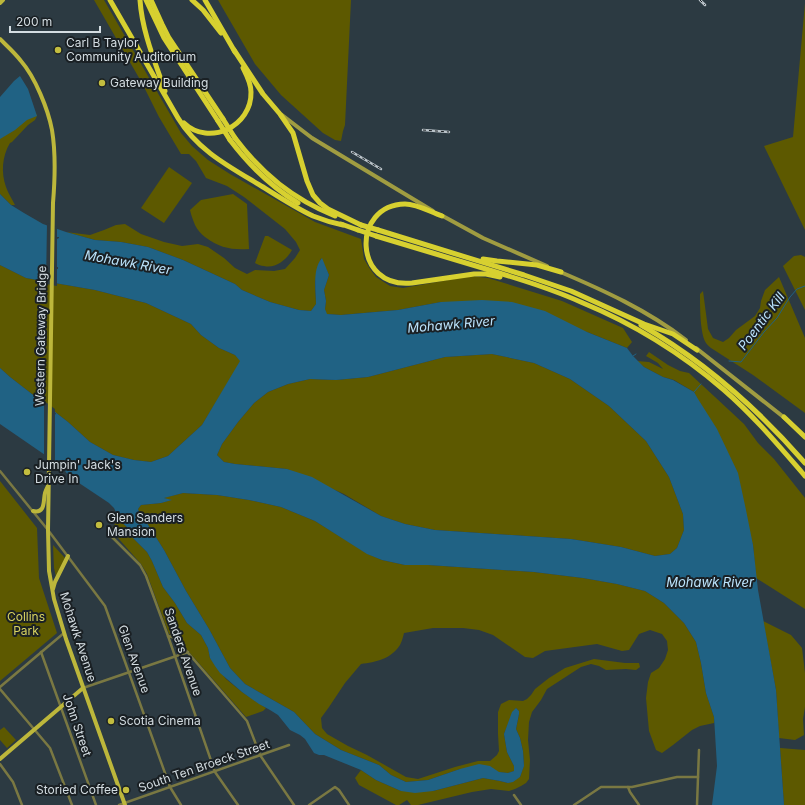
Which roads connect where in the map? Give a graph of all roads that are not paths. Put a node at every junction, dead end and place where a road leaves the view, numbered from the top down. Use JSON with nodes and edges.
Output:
{"nodes":[{"id":1,"x":3,"y":0,"type":"edge"},
{"id":2,"x":110,"y":0,"type":"edge"},
{"id":3,"x":140,"y":0,"type":"edge"},
{"id":4,"x":146,"y":0,"type":"edge"},
{"id":5,"x":151,"y":0,"type":"edge"},
{"id":6,"x":192,"y":0,"type":"edge"},
{"id":7,"x":205,"y":0,"type":"edge"},
{"id":8,"x":0,"y":3,"type":"edge"},
{"id":9,"x":156,"y":17,"type":"junction"},
{"id":10,"x":0,"y":39,"type":"edge"},
{"id":11,"x":233,"y":48,"type":"junction"},
{"id":12,"x":169,"y":102,"type":"junction"},
{"id":13,"x":172,"y":108,"type":"junction"},
{"id":14,"x":280,"y":114,"type":"junction"},
{"id":15,"x":233,"y":139,"type":"junction"},
{"id":16,"x":442,"y":216,"type":"junction"},
{"id":17,"x":343,"y":225,"type":"junction"},
{"id":18,"x":361,"y":225,"type":"junction"},
{"id":19,"x":438,"y":248,"type":"junction"},
{"id":20,"x":561,"y":272,"type":"junction"},
{"id":21,"x":538,"y":286,"type":"junction"},
{"id":22,"x":602,"y":304,"type":"junction"},
{"id":23,"x":698,"y":350,"type":"junction"},
{"id":24,"x":784,"y":417,"type":"joint"},
{"id":25,"x":805,"y":436,"type":"edge"},
{"id":26,"x":805,"y":463,"type":"edge"},
{"id":27,"x":49,"y":469,"type":"joint"},
{"id":28,"x":0,"y":471,"type":"edge"},
{"id":29,"x":805,"y":476,"type":"edge"},
{"id":30,"x":49,"y":484,"type":"junction"},
{"id":31,"x":33,"y":511,"type":"junction"},
{"id":32,"x":48,"y":530,"type":"junction"},
{"id":33,"x":110,"y":535,"type":"dead end"},
{"id":34,"x":68,"y":556,"type":"junction"},
{"id":35,"x":52,"y":592,"type":"junction"},
{"id":36,"x":64,"y":633,"type":"junction"},
{"id":37,"x":168,"y":636,"type":"junction"},
{"id":38,"x":42,"y":652,"type":"junction"},
{"id":39,"x":188,"y":652,"type":"junction"},
{"id":40,"x":175,"y":657,"type":"junction"},
{"id":41,"x":129,"y":672,"type":"junction"},
{"id":42,"x":0,"y":688,"type":"edge"},
{"id":43,"x":84,"y":688,"type":"junction"},
{"id":44,"x":61,"y":707,"type":"junction"},
{"id":45,"x":34,"y":729,"type":"junction"},
{"id":46,"x":289,"y":746,"type":"dead end"},
{"id":47,"x":700,"y":750,"type":"dead end"},
{"id":48,"x":260,"y":755,"type":"junction"},
{"id":49,"x":0,"y":759,"type":"edge"},
{"id":50,"x":0,"y":764,"type":"edge"},
{"id":51,"x":215,"y":772,"type":"junction"},
{"id":52,"x":698,"y":778,"type":"junction"},
{"id":53,"x":170,"y":787,"type":"junction"},
{"id":54,"x":628,"y":787,"type":"junction"},
{"id":55,"x":514,"y":795,"type":"dead end"},
{"id":56,"x":125,"y":804,"type":"edge"},
{"id":57,"x":22,"y":805,"type":"edge"},
{"id":58,"x":72,"y":805,"type":"edge"},
{"id":59,"x":96,"y":805,"type":"edge"},
{"id":60,"x":119,"y":805,"type":"edge"},
{"id":61,"x":181,"y":805,"type":"edge"},
{"id":62,"x":238,"y":805,"type":"edge"},
{"id":63,"x":294,"y":805,"type":"edge"},
{"id":64,"x":309,"y":805,"type":"edge"},
{"id":65,"x":349,"y":805,"type":"edge"},
{"id":66,"x":521,"y":805,"type":"edge"},
{"id":67,"x":575,"y":805,"type":"edge"},
{"id":68,"x":639,"y":805,"type":"edge"},
{"id":69,"x":697,"y":805,"type":"edge"}],
"edges":[{"from":1,"to":8,"type":"main road"},
{"from":2,"to":12,"type":"highway"},
{"from":3,"to":12,"type":"highway"},
{"from":4,"to":9,"type":"highway"},
{"from":5,"to":9,"type":"highway"},
{"from":6,"to":11,"type":"highway"},
{"from":7,"to":11,"type":"highway"},
{"from":9,"to":15,"type":"highway","bridge":true},
{"from":10,"to":27,"type":"main road","name":"Western Gateway Bridge"},
{"from":11,"to":13,"type":"highway"},
{"from":11,"to":14,"type":"highway"},
{"from":12,"to":13,"type":"highway"},
{"from":13,"to":17,"type":"highway"},
{"from":14,"to":16,"type":"main road"},
{"from":14,"to":18,"type":"highway"},
{"from":15,"to":17,"type":"highway"},
{"from":15,"to":18,"type":"highway"},
{"from":16,"to":20,"type":"main road"},
{"from":16,"to":21,"type":"highway"},
{"from":17,"to":21,"type":"highway","bridge":true},
{"from":18,"to":19,"type":"highway","bridge":true},
{"from":19,"to":20,"type":"highway"},
{"from":19,"to":22,"type":"highway"},
{"from":20,"to":23,"type":"main road"},
{"from":21,"to":29,"type":"highway"},
{"from":22,"to":23,"type":"highway"},
{"from":22,"to":26,"type":"highway"},
{"from":23,"to":24,"type":"main road"},
{"from":24,"to":25,"type":"highway"},
{"from":27,"to":30,"type":"main road","name":"Mohawk Avenue"},
{"from":28,"to":31,"type":"street","name":"Glen Avenue"},
{"from":30,"to":31,"type":"main road"},
{"from":30,"to":32,"type":"main road","name":"Mohawk Avenue"},
{"from":31,"to":32,"type":"street","name":"Glen Avenue"},
{"from":32,"to":34,"type":"street","name":"Glen Avenue"},
{"from":32,"to":35,"type":"main road","name":"Mohawk Avenue"},
{"from":33,"to":37,"type":"street","name":"Sanders Avenue"},
{"from":34,"to":35,"type":"main road"},
{"from":34,"to":41,"type":"street","name":"Glen Avenue"},
{"from":35,"to":36,"type":"main road","name":"Mohawk Avenue"},
{"from":36,"to":38,"type":"street"},
{"from":36,"to":43,"type":"main road","name":"Mohawk Avenue"},
{"from":37,"to":39,"type":"street"},
{"from":37,"to":40,"type":"street","name":"Sanders Avenue"},
{"from":38,"to":42,"type":"street"},
{"from":38,"to":44,"type":"street","name":"John Street"},
{"from":39,"to":40,"type":"street"},
{"from":39,"to":48,"type":"street"},
{"from":40,"to":41,"type":"street"},
{"from":40,"to":51,"type":"street","name":"Sanders Avenue"},
{"from":41,"to":43,"type":"street"},
{"from":41,"to":53,"type":"street","name":"Glen Avenue"},
{"from":42,"to":45,"type":"street"},
{"from":43,"to":44,"type":"main road"},
{"from":43,"to":56,"type":"main road","name":"Mohawk Avenue"},
{"from":44,"to":45,"type":"main road"},
{"from":44,"to":59,"type":"street","name":"John Street"},
{"from":45,"to":49,"type":"main road"},
{"from":45,"to":58,"type":"street"},
{"from":46,"to":48,"type":"street","name":"South Ten Broeck Street"},
{"from":47,"to":52,"type":"street"},
{"from":48,"to":51,"type":"street","name":"South Ten Broeck Street"},
{"from":48,"to":63,"type":"street"},
{"from":50,"to":57,"type":"street"},
{"from":51,"to":53,"type":"street","name":"South Ten Broeck Street"},
{"from":51,"to":62,"type":"street","name":"Sanders Avenue"},
{"from":52,"to":54,"type":"street"},
{"from":52,"to":69,"type":"street"},
{"from":53,"to":56,"type":"street","name":"South Ten Broeck Street"},
{"from":53,"to":61,"type":"street","name":"Glen Avenue"},
{"from":54,"to":67,"type":"street"},
{"from":54,"to":68,"type":"street"},
{"from":55,"to":66,"type":"street"},
{"from":56,"to":60,"type":"street","name":"South Ten Broeck Street"},
{"from":64,"to":65,"type":"street"}]}
